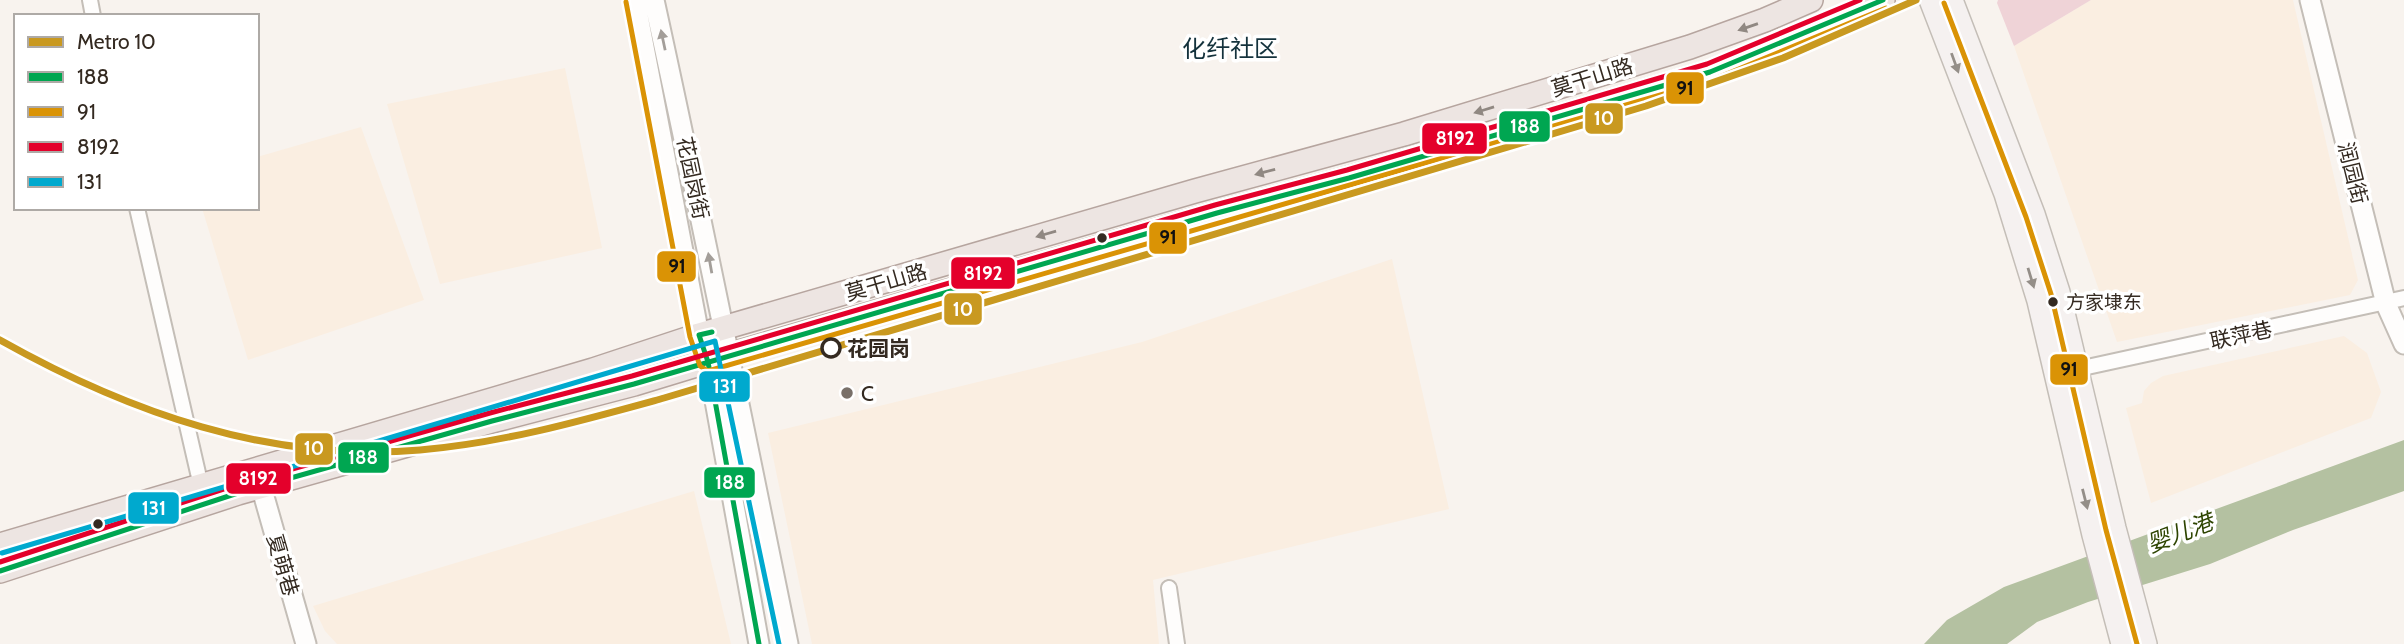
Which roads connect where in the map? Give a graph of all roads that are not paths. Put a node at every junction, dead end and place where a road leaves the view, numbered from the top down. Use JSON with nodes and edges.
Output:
{"nodes":[{"id":1,"x":635,"y":0,"type":"edge"},
{"id":2,"x":654,"y":0,"type":"edge"},
{"id":3,"x":1811,"y":0,"type":"edge"},
{"id":4,"x":1883,"y":0,"type":"edge"},
{"id":5,"x":1930,"y":0,"type":"edge"},
{"id":6,"x":1952,"y":0,"type":"edge"},
{"id":7,"x":2311,"y":0,"type":"edge"},
{"id":8,"x":137,"y":210,"type":"edge"},
{"id":9,"x":2395,"y":301,"type":"edge"},
{"id":10,"x":722,"y":330,"type":"junction"},
{"id":11,"x":699,"y":335,"type":"junction"},
{"id":12,"x":2404,"y":344,"type":"edge"},
{"id":13,"x":718,"y":358,"type":"junction"},
{"id":14,"x":2078,"y":369,"type":"junction"},
{"id":15,"x":201,"y":486,"type":"junction"},
{"id":16,"x":261,"y":486,"type":"junction"},
{"id":17,"x":0,"y":545,"type":"edge"},
{"id":18,"x":0,"y":571,"type":"edge"},
{"id":19,"x":1169,"y":588,"type":"dead end"},
{"id":20,"x":306,"y":644,"type":"edge"},
{"id":21,"x":759,"y":644,"type":"edge"},
{"id":22,"x":788,"y":644,"type":"edge"},
{"id":23,"x":1177,"y":644,"type":"edge"},
{"id":24,"x":2122,"y":644,"type":"edge"},
{"id":25,"x":2146,"y":644,"type":"edge"}],
"edges":[{"from":1,"to":11,"type":"street","name":"花园岗街"},
{"from":10,"to":2,"type":"street","name":"花园岗街","one_way":true},
{"from":3,"to":10,"type":"main road","name":"莫干山路","one_way":true},
{"from":4,"to":13,"type":"main road","name":"莫干山路"},
{"from":5,"to":24,"type":"main road","one_way":true},
{"from":6,"to":14,"type":"main road"},
{"from":7,"to":9,"type":"street","name":"润园街"},
{"from":8,"to":15,"type":"street"},
{"from":9,"to":12,"type":"street","name":"润园街"},
{"from":9,"to":14,"type":"street","name":"联萍巷"},
{"from":10,"to":11,"type":"main road","name":"莫干山路"},
{"from":10,"to":13,"type":"street","name":"花园岗街"},
{"from":11,"to":13,"type":"street","name":"花园岗街"},
{"from":11,"to":15,"type":"main road","name":"莫干山路"},
{"from":13,"to":16,"type":"main road","name":"莫干山路"},
{"from":13,"to":21,"type":"street","name":"花园岗街"},
{"from":13,"to":22,"type":"street","name":"花园岗街"},
{"from":14,"to":25,"type":"main road"},
{"from":15,"to":17,"type":"main road","name":"莫干山路"},
{"from":16,"to":18,"type":"main road","name":"莫干山路"},
{"from":16,"to":20,"type":"street","name":"夏萌巷"},
{"from":19,"to":23,"type":"street"}]}
